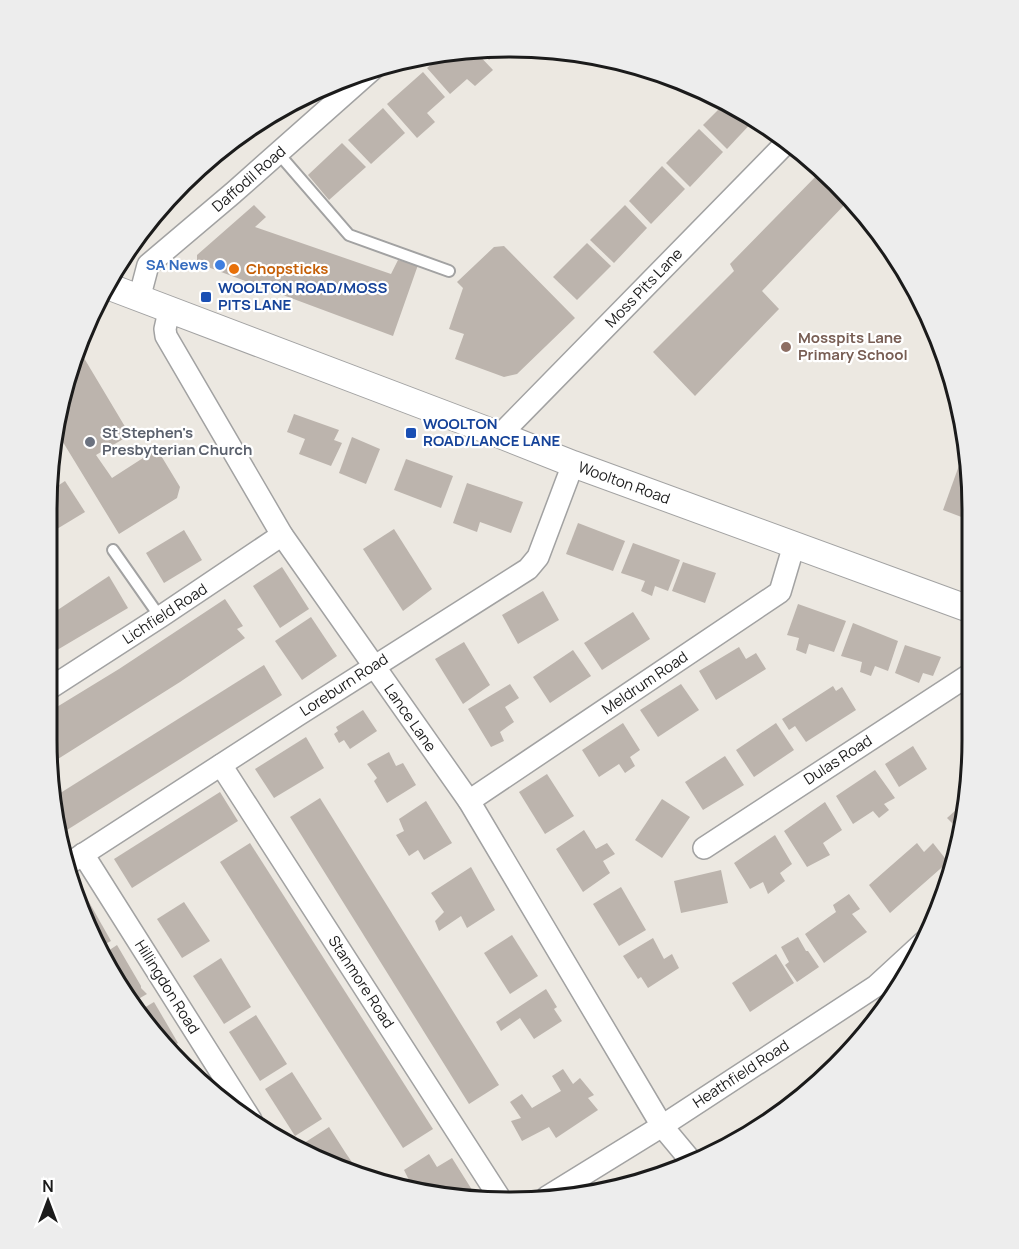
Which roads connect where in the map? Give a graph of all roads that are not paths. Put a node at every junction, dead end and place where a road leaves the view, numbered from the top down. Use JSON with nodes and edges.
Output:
{"nodes":[{"id":1,"x":356,"y":84,"type":"edge"},
{"id":2,"x":781,"y":148,"type":"edge"},
{"id":3,"x":278,"y":153,"type":"junction"},
{"id":4,"x":449,"y":271,"type":"dead end"},
{"id":5,"x":115,"y":289,"type":"edge"},
{"id":6,"x":139,"y":299,"type":"junction"},
{"id":7,"x":168,"y":311,"type":"junction"},
{"id":8,"x":500,"y":435,"type":"junction"},
{"id":9,"x":573,"y":464,"type":"junction"},
{"id":10,"x":282,"y":536,"type":"junction"},
{"id":11,"x":794,"y":545,"type":"junction"},
{"id":12,"x":113,"y":550,"type":"dead end"},
{"id":13,"x":962,"y":606,"type":"edge"},
{"id":14,"x":160,"y":617,"type":"junction"},
{"id":15,"x":373,"y":667,"type":"junction"},
{"id":16,"x":962,"y":680,"type":"edge"},
{"id":17,"x":57,"y":684,"type":"edge"},
{"id":18,"x":221,"y":765,"type":"junction"},
{"id":19,"x":469,"y":801,"type":"junction"},
{"id":20,"x":704,"y":848,"type":"dead end"},
{"id":21,"x":83,"y":854,"type":"junction"},
{"id":22,"x":73,"y":861,"type":"edge"},
{"id":23,"x":904,"y":960,"type":"edge"},
{"id":24,"x":240,"y":1102,"type":"edge"},
{"id":25,"x":662,"y":1126,"type":"junction"},
{"id":26,"x":687,"y":1156,"type":"edge"},
{"id":27,"x":560,"y":1189,"type":"edge"},
{"id":28,"x":496,"y":1192,"type":"edge"}],
"edges":[{"from":1,"to":3,"type":"street","name":"Daffodil Road"},
{"from":2,"to":8,"type":"street","name":"Moss Pits Lane"},
{"from":3,"to":4,"type":"lane"},
{"from":3,"to":6,"type":"street","name":"Daffodil Road"},
{"from":5,"to":6,"type":"street","name":"Woolton Road"},
{"from":6,"to":7,"type":"street","name":"Woolton Road"},
{"from":7,"to":8,"type":"street","name":"Woolton Road"},
{"from":7,"to":10,"type":"street","name":"Lance Lane"},
{"from":8,"to":9,"type":"street","name":"Woolton Road"},
{"from":9,"to":11,"type":"street","name":"Woolton Road"},
{"from":9,"to":15,"type":"street","name":"Loreburn Road"},
{"from":10,"to":14,"type":"street","name":"Lichfield Road"},
{"from":10,"to":15,"type":"street","name":"Lance Lane"},
{"from":11,"to":13,"type":"street","name":"Woolton Road"},
{"from":11,"to":19,"type":"street","name":"Meldrum Road"},
{"from":12,"to":14,"type":"lane"},
{"from":14,"to":17,"type":"street","name":"Lichfield Road"},
{"from":15,"to":18,"type":"street","name":"Loreburn Road"},
{"from":15,"to":19,"type":"street","name":"Lance Lane"},
{"from":16,"to":20,"type":"street","name":"Dulas Road"},
{"from":18,"to":21,"type":"street","name":"Loreburn Road"},
{"from":18,"to":28,"type":"street","name":"Stanmore Road"},
{"from":19,"to":25,"type":"street","name":"Lance Lane"},
{"from":21,"to":22,"type":"street","name":"Loreburn Road"},
{"from":21,"to":24,"type":"street","name":"Hillingdon Road"},
{"from":23,"to":25,"type":"street","name":"Heathfield Road"},
{"from":25,"to":26,"type":"street","name":"Lance Lane"},
{"from":25,"to":27,"type":"street","name":"Heathfield Road"}]}
